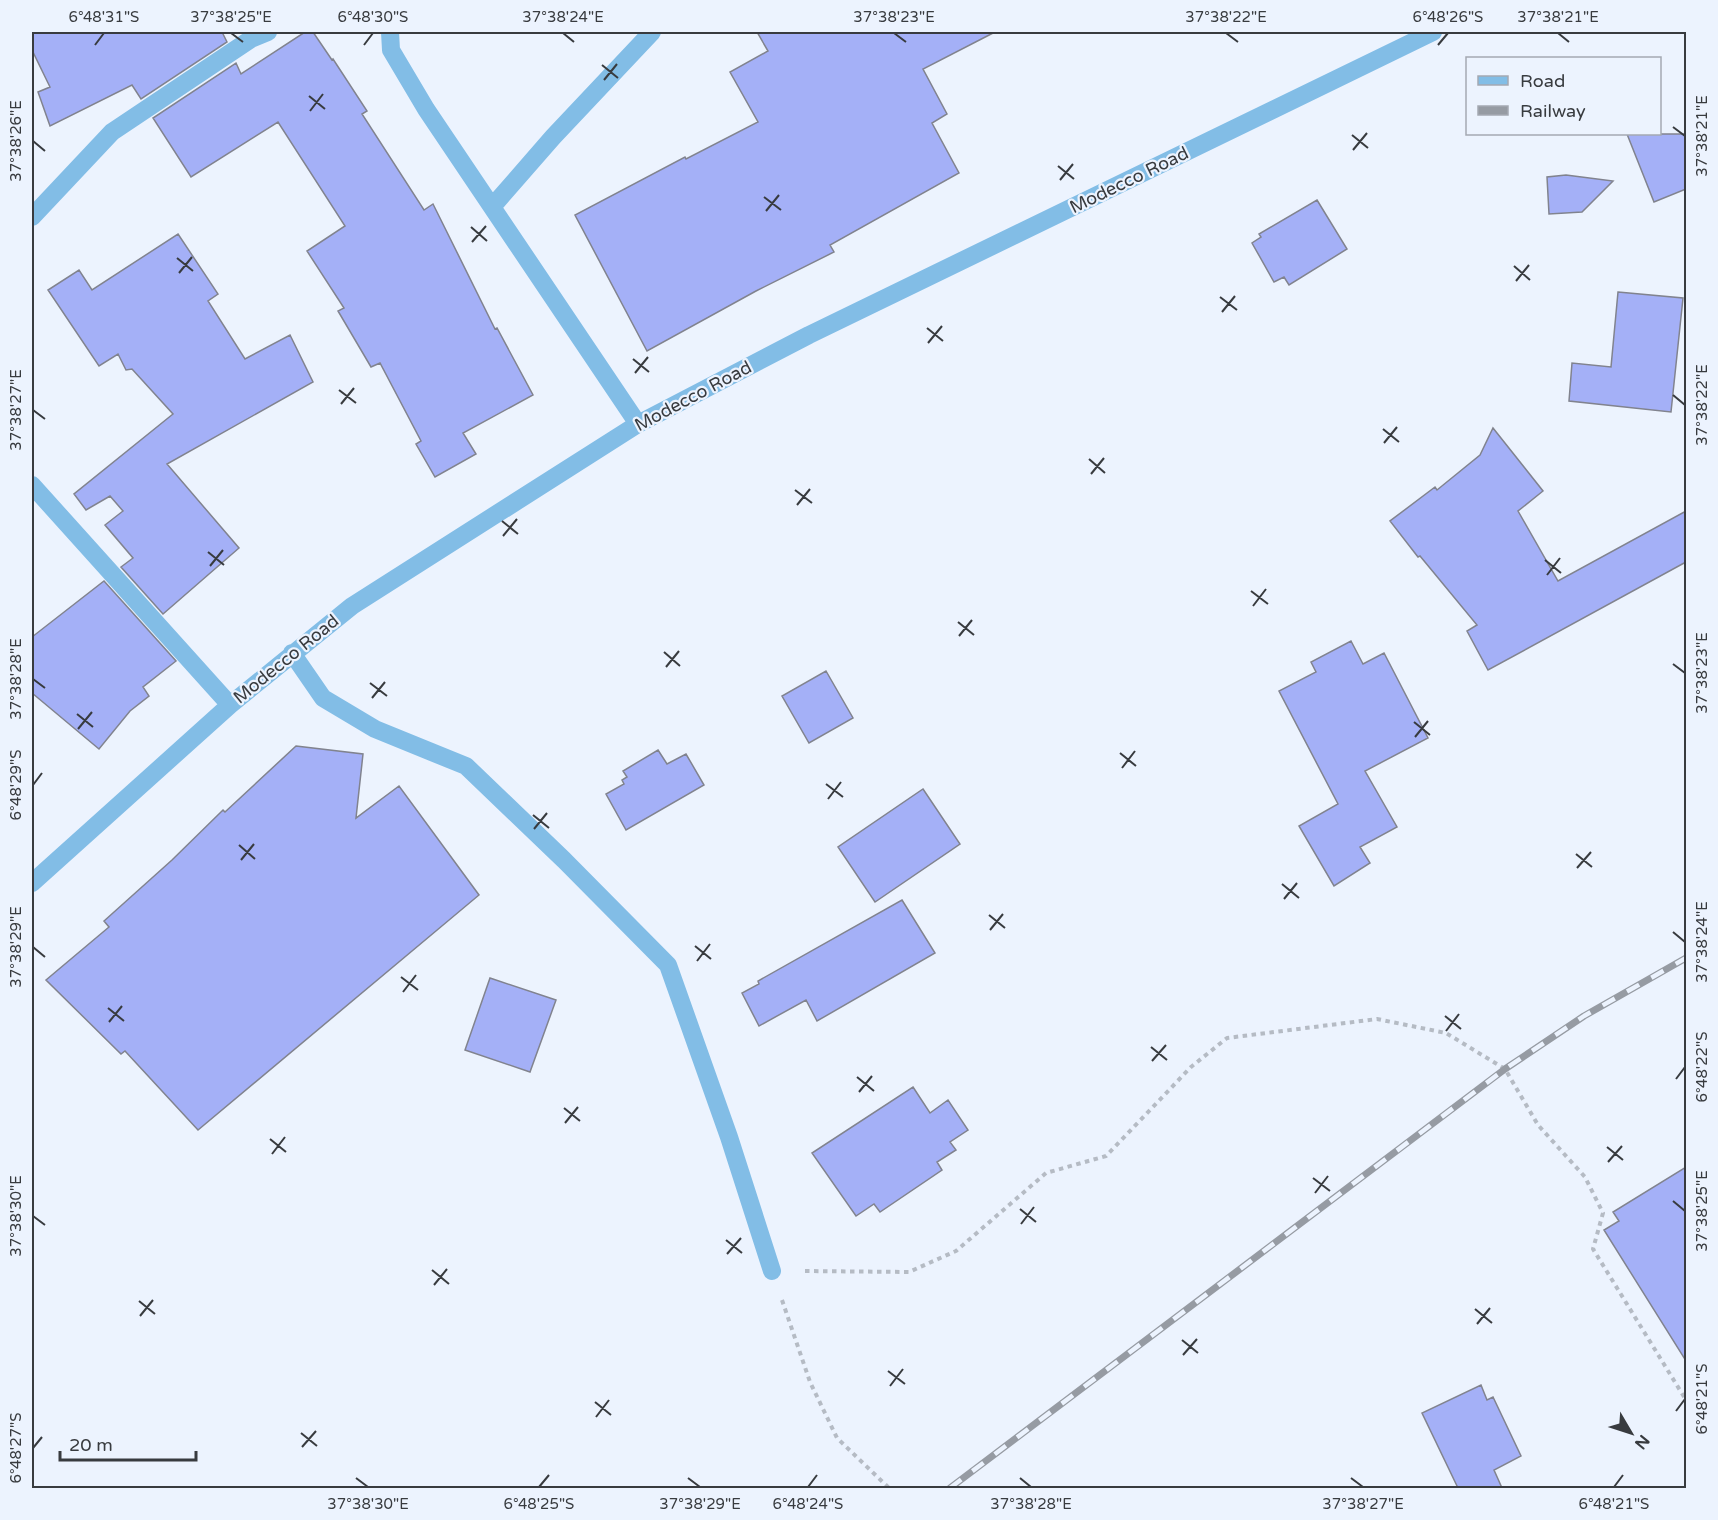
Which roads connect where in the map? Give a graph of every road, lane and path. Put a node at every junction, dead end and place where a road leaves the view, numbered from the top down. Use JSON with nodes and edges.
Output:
{"nodes":[{"id":1,"x":268,"y":32,"type":"edge"},
{"id":2,"x":390,"y":32,"type":"edge"},
{"id":3,"x":652,"y":32,"type":"edge"},
{"id":4,"x":1433,"y":32,"type":"edge"},
{"id":5,"x":492,"y":207,"type":"junction"},
{"id":6,"x":32,"y":217,"type":"edge"},
{"id":7,"x":638,"y":424,"type":"junction"},
{"id":8,"x":32,"y":485,"type":"edge"},
{"id":9,"x":292,"y":653,"type":"junction"},
{"id":10,"x":230,"y":705,"type":"junction"},
{"id":11,"x":32,"y":883,"type":"edge"},
{"id":12,"x":772,"y":1271,"type":"junction"},
{"id":13,"x":1686,"y":1400,"type":"edge"},
{"id":14,"x":889,"y":1488,"type":"edge"}],
"edges":[{"from":1,"to":6,"type":"street"},
{"from":2,"to":5,"type":"street"},
{"from":3,"to":5,"type":"street"},
{"from":4,"to":7,"type":"street","name":"Modecco Road"},
{"from":5,"to":7,"type":"street"},
{"from":7,"to":9,"type":"street","name":"Modecco Road"},
{"from":8,"to":10,"type":"street"},
{"from":9,"to":10,"type":"street","name":"Modecco Road"},
{"from":9,"to":12,"type":"street"},
{"from":10,"to":11,"type":"street","name":"Modecco Road"},
{"from":12,"to":13,"type":"path"},
{"from":12,"to":14,"type":"path"}]}
